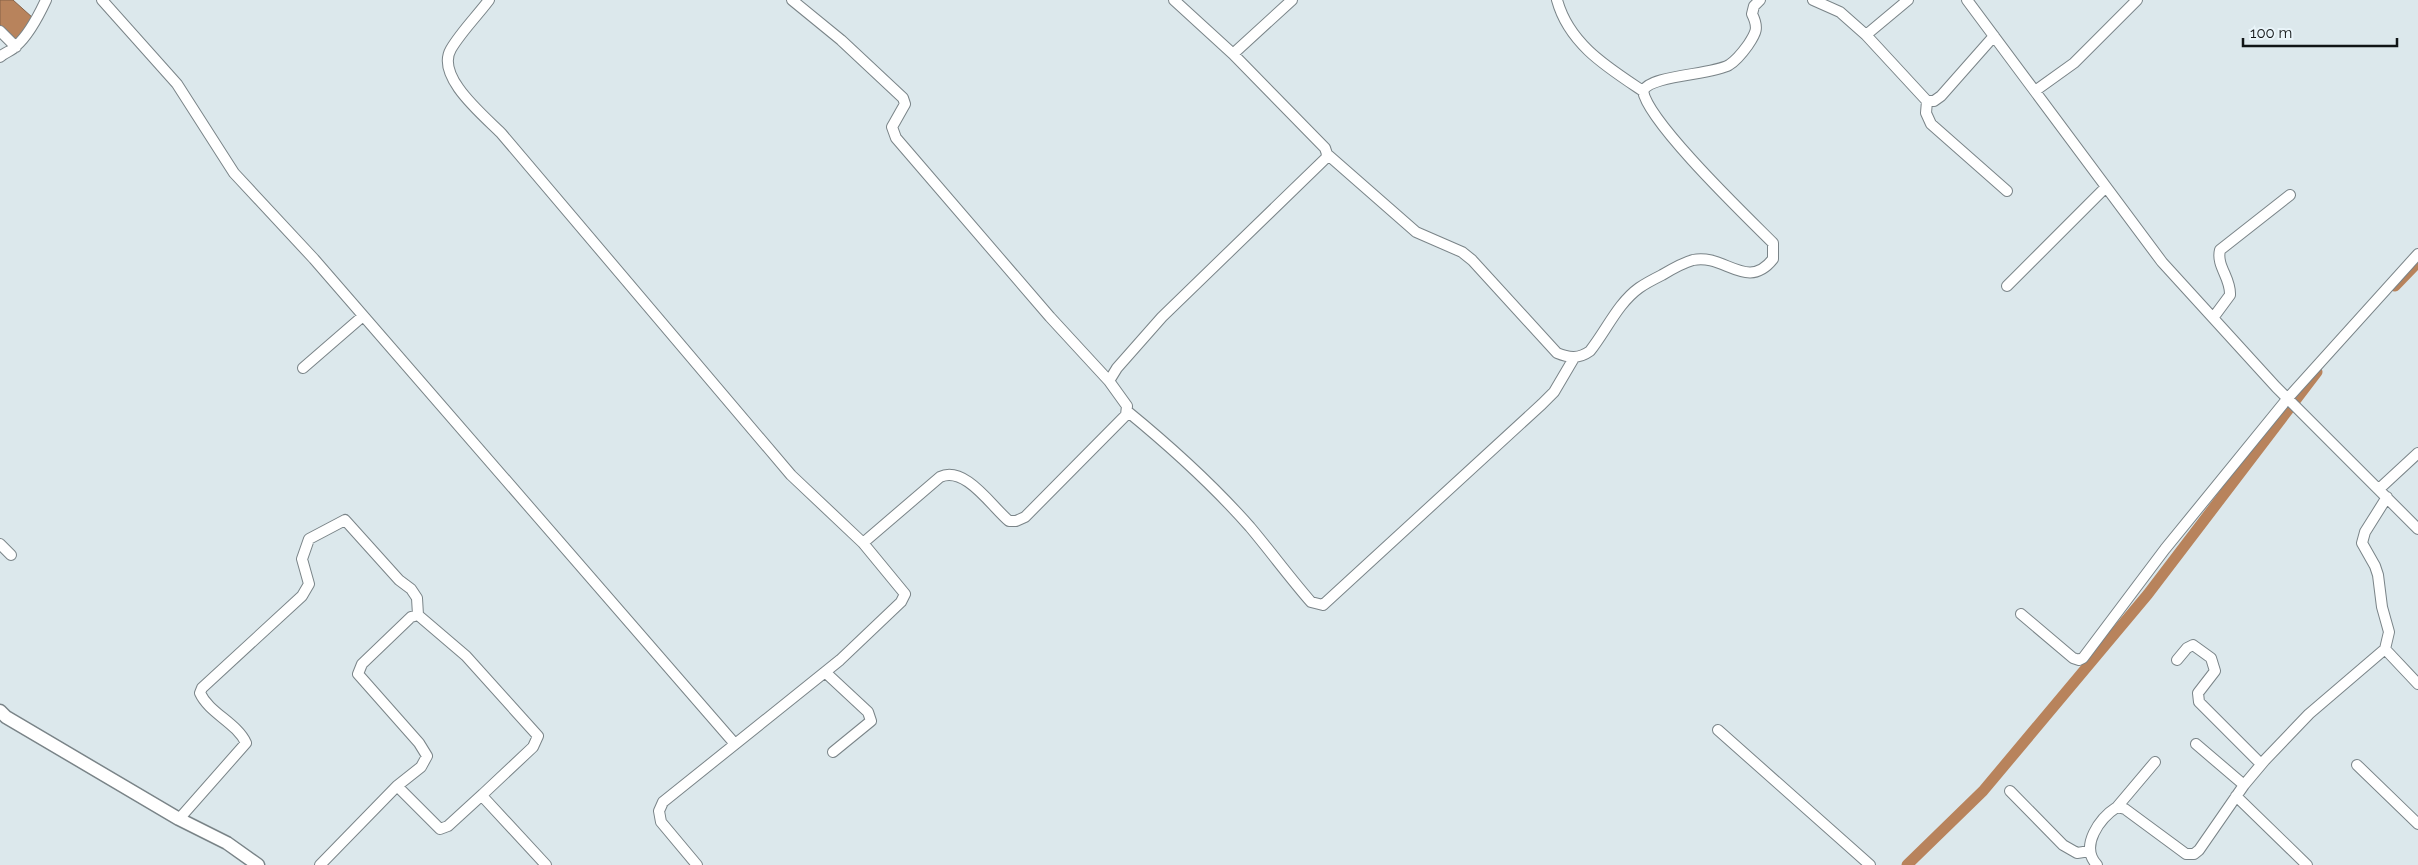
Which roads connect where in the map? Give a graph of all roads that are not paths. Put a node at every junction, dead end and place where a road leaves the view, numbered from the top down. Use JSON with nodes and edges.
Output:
{"nodes":[{"id":1,"x":46,"y":0,"type":"edge"},
{"id":2,"x":102,"y":0,"type":"edge"},
{"id":3,"x":489,"y":0,"type":"edge"},
{"id":4,"x":792,"y":0,"type":"edge"},
{"id":5,"x":1174,"y":0,"type":"edge"},
{"id":6,"x":1292,"y":0,"type":"edge"},
{"id":7,"x":1557,"y":0,"type":"edge"},
{"id":8,"x":1760,"y":0,"type":"edge"},
{"id":9,"x":1813,"y":0,"type":"edge"},
{"id":10,"x":1908,"y":0,"type":"edge"},
{"id":11,"x":1967,"y":0,"type":"edge"},
{"id":12,"x":2137,"y":0,"type":"edge"},
{"id":13,"x":0,"y":31,"type":"edge"},
{"id":14,"x":1866,"y":34,"type":"junction"},
{"id":15,"x":1994,"y":36,"type":"junction"},
{"id":16,"x":16,"y":47,"type":"junction"},
{"id":17,"x":1233,"y":54,"type":"junction"},
{"id":18,"x":0,"y":57,"type":"edge"},
{"id":19,"x":1643,"y":91,"type":"junction"},
{"id":20,"x":2035,"y":91,"type":"junction"},
{"id":21,"x":1927,"y":101,"type":"junction"},
{"id":22,"x":1327,"y":154,"type":"junction"},
{"id":23,"x":2106,"y":187,"type":"junction"},
{"id":24,"x":2007,"y":190,"type":"dead end"},
{"id":25,"x":2290,"y":195,"type":"dead end"},
{"id":26,"x":2418,"y":254,"type":"edge"},
{"id":27,"x":2007,"y":286,"type":"dead end"},
{"id":28,"x":362,"y":316,"type":"junction"},
{"id":29,"x":2213,"y":318,"type":"junction"},
{"id":30,"x":1574,"y":358,"type":"junction"},
{"id":31,"x":302,"y":368,"type":"dead end"},
{"id":32,"x":1109,"y":381,"type":"junction"},
{"id":33,"x":2291,"y":402,"type":"junction"},
{"id":34,"x":1128,"y":411,"type":"junction"},
{"id":35,"x":2418,"y":452,"type":"edge"},
{"id":36,"x":2379,"y":489,"type":"junction"},
{"id":37,"x":2387,"y":497,"type":"junction"},
{"id":38,"x":2418,"y":528,"type":"edge"},
{"id":39,"x":863,"y":543,"type":"junction"},
{"id":40,"x":0,"y":544,"type":"edge"},
{"id":41,"x":11,"y":555,"type":"dead end"},
{"id":42,"x":2022,"y":614,"type":"dead end"},
{"id":43,"x":418,"y":615,"type":"junction"},
{"id":44,"x":2385,"y":649,"type":"junction"},
{"id":45,"x":2177,"y":660,"type":"dead end"},
{"id":46,"x":825,"y":672,"type":"junction"},
{"id":47,"x":2418,"y":684,"type":"edge"},
{"id":48,"x":2,"y":717,"type":"edge"},
{"id":49,"x":1718,"y":730,"type":"dead end"},
{"id":50,"x":735,"y":744,"type":"junction"},
{"id":51,"x":2196,"y":744,"type":"dead end"},
{"id":52,"x":833,"y":752,"type":"dead end"},
{"id":53,"x":2156,"y":762,"type":"dead end"},
{"id":54,"x":2261,"y":764,"type":"junction"},
{"id":55,"x":2357,"y":765,"type":"dead end"},
{"id":56,"x":2244,"y":785,"type":"junction"},
{"id":57,"x":397,"y":786,"type":"junction"},
{"id":58,"x":2010,"y":791,"type":"dead end"},
{"id":59,"x":484,"y":794,"type":"junction"},
{"id":60,"x":2236,"y":796,"type":"junction"},
{"id":61,"x":2117,"y":807,"type":"junction"},
{"id":62,"x":179,"y":819,"type":"junction"},
{"id":63,"x":2418,"y":824,"type":"edge"},
{"id":64,"x":2090,"y":851,"type":"junction"},
{"id":65,"x":258,"y":865,"type":"edge"},
{"id":66,"x":320,"y":865,"type":"edge"},
{"id":67,"x":546,"y":865,"type":"edge"},
{"id":68,"x":697,"y":865,"type":"edge"},
{"id":69,"x":1870,"y":865,"type":"edge"},
{"id":70,"x":2097,"y":865,"type":"edge"},
{"id":71,"x":2307,"y":865,"type":"edge"}],
"edges":[{"from":1,"to":16,"type":"street"},
{"from":2,"to":28,"type":"street"},
{"from":3,"to":39,"type":"street"},
{"from":4,"to":32,"type":"street"},
{"from":5,"to":17,"type":"street"},
{"from":6,"to":17,"type":"street"},
{"from":7,"to":19,"type":"street"},
{"from":8,"to":19,"type":"street"},
{"from":9,"to":14,"type":"street"},
{"from":10,"to":14,"type":"street"},
{"from":11,"to":15,"type":"street"},
{"from":12,"to":20,"type":"street"},
{"from":13,"to":16,"type":"street"},
{"from":14,"to":21,"type":"street"},
{"from":15,"to":20,"type":"street"},
{"from":15,"to":21,"type":"street"},
{"from":16,"to":18,"type":"street"},
{"from":17,"to":22,"type":"street"},
{"from":19,"to":30,"type":"street"},
{"from":20,"to":23,"type":"street"},
{"from":21,"to":24,"type":"street"},
{"from":22,"to":30,"type":"street"},
{"from":22,"to":32,"type":"street"},
{"from":23,"to":27,"type":"street"},
{"from":23,"to":29,"type":"street"},
{"from":25,"to":29,"type":"street"},
{"from":26,"to":33,"type":"street"},
{"from":28,"to":31,"type":"street"},
{"from":28,"to":50,"type":"street"},
{"from":29,"to":33,"type":"street"},
{"from":30,"to":34,"type":"street"},
{"from":32,"to":34,"type":"street"},
{"from":33,"to":36,"type":"street"},
{"from":33,"to":42,"type":"street"},
{"from":34,"to":39,"type":"street"},
{"from":35,"to":36,"type":"street"},
{"from":36,"to":37,"type":"street"},
{"from":37,"to":38,"type":"street"},
{"from":37,"to":44,"type":"street"},
{"from":39,"to":46,"type":"street"},
{"from":40,"to":41,"type":"street"},
{"from":43,"to":57,"type":"street"},
{"from":43,"to":59,"type":"street"},
{"from":43,"to":62,"type":"street"},
{"from":44,"to":47,"type":"street"},
{"from":44,"to":54,"type":"street"},
{"from":45,"to":54,"type":"street"},
{"from":46,"to":50,"type":"street"},
{"from":46,"to":52,"type":"street"},
{"from":48,"to":62,"type":"street"},
{"from":49,"to":69,"type":"street"},
{"from":50,"to":68,"type":"street"},
{"from":51,"to":56,"type":"street"},
{"from":53,"to":61,"type":"street"},
{"from":54,"to":56,"type":"street"},
{"from":55,"to":63,"type":"street"},
{"from":56,"to":60,"type":"street"},
{"from":57,"to":59,"type":"street"},
{"from":57,"to":66,"type":"street"},
{"from":58,"to":64,"type":"street"},
{"from":59,"to":67,"type":"street"},
{"from":60,"to":61,"type":"street"},
{"from":60,"to":71,"type":"street"},
{"from":61,"to":64,"type":"street"},
{"from":62,"to":65,"type":"street"},
{"from":64,"to":70,"type":"street"}]}
